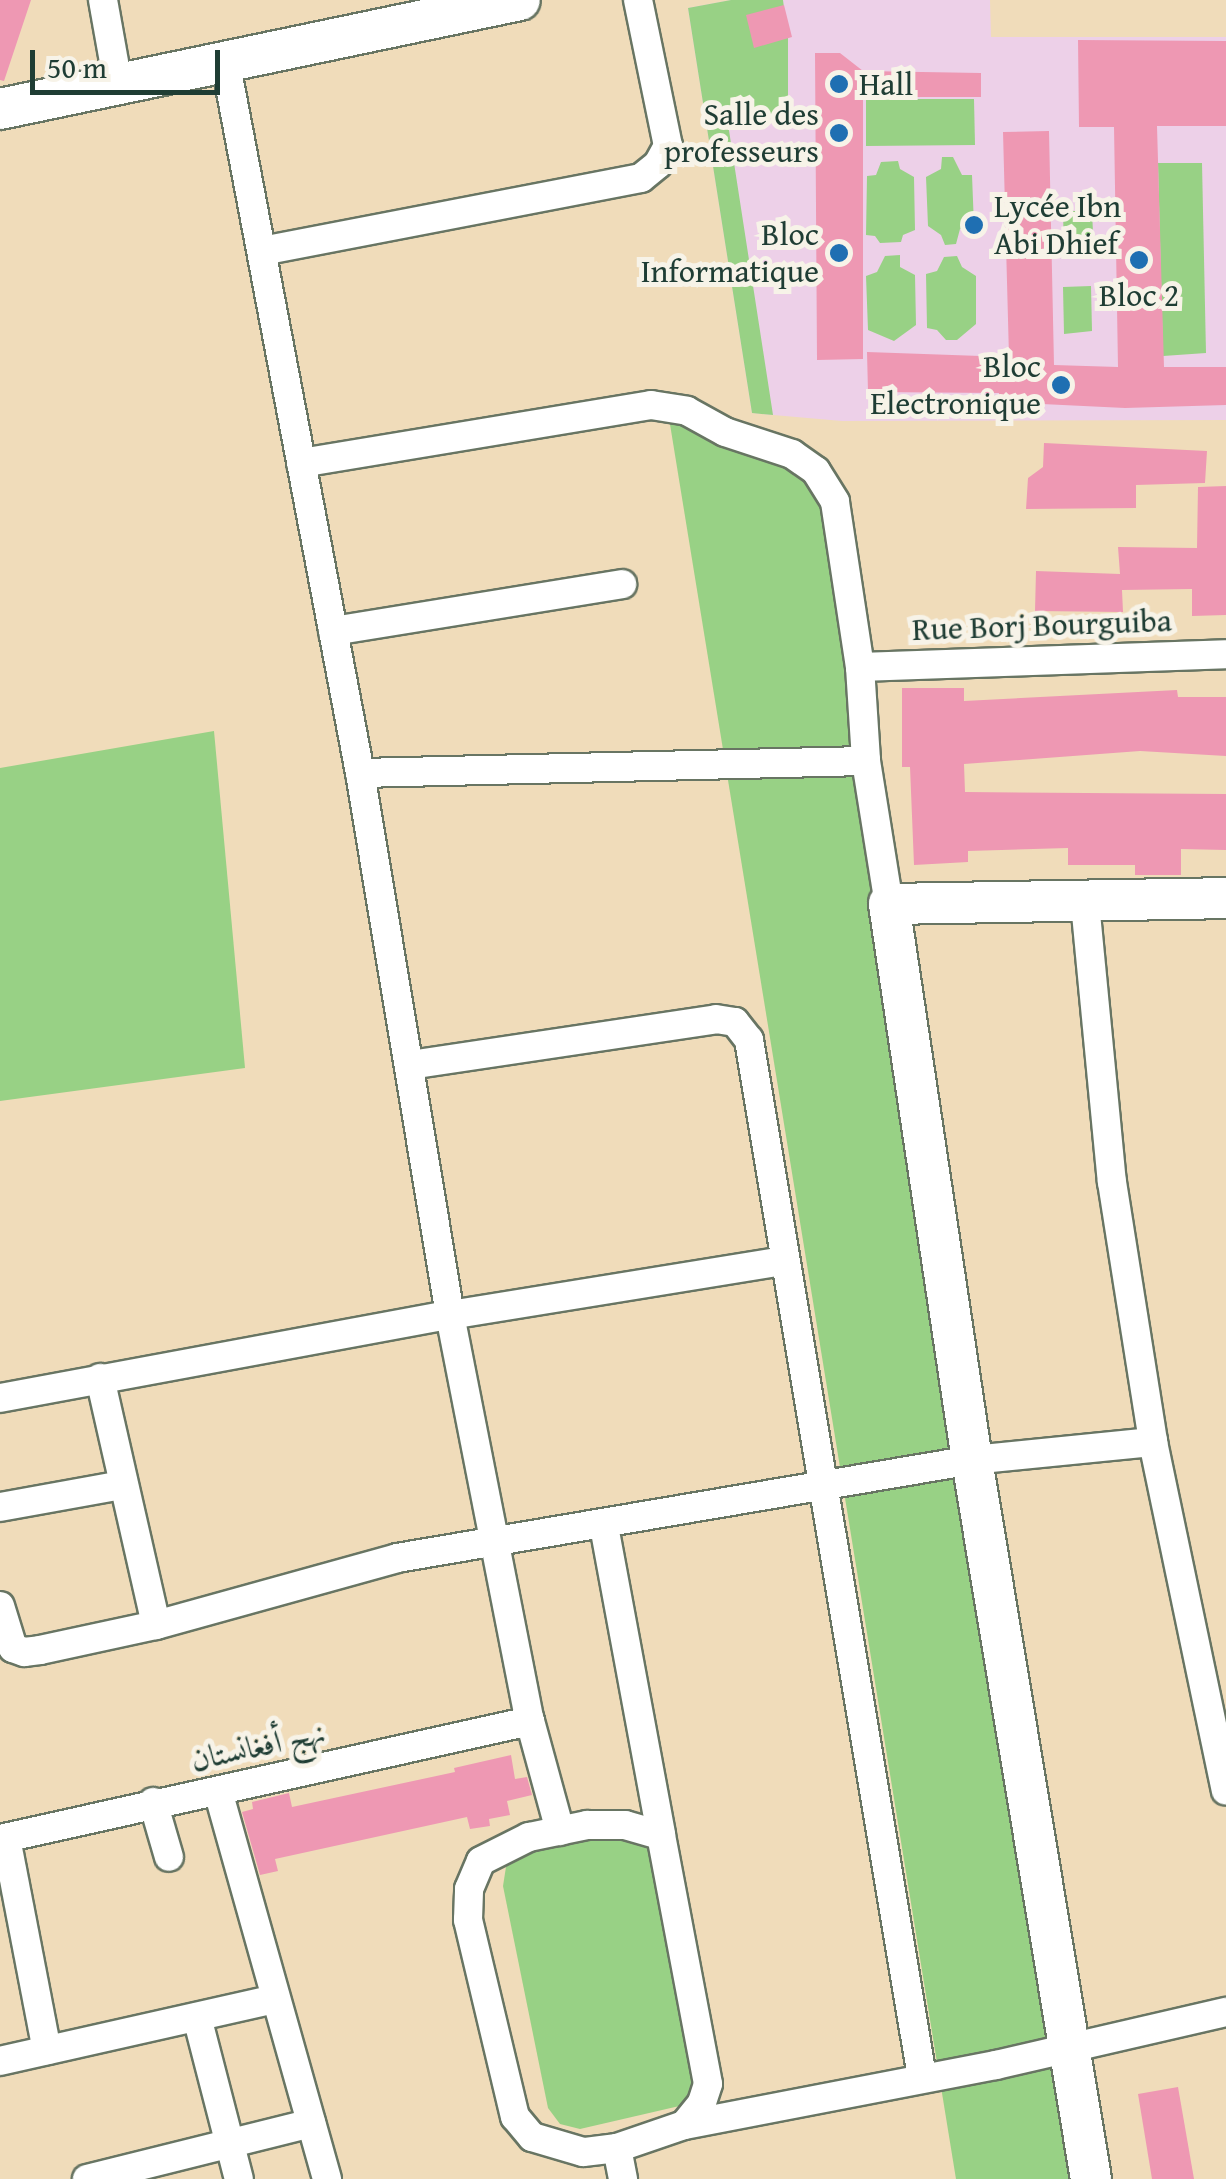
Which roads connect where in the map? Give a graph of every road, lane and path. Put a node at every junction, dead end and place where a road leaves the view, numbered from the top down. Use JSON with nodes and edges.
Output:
{"nodes":[{"id":1,"x":103,"y":0,"type":"edge"},
{"id":2,"x":520,"y":0,"type":"edge"},
{"id":3,"x":638,"y":0,"type":"edge"},
{"id":4,"x":225,"y":60,"type":"junction"},
{"id":5,"x":118,"y":84,"type":"junction"},
{"id":6,"x":0,"y":109,"type":"edge"},
{"id":7,"x":262,"y":251,"type":"junction"},
{"id":8,"x":302,"y":464,"type":"junction"},
{"id":9,"x":622,"y":584,"type":"dead end"},
{"id":10,"x":333,"y":632,"type":"junction"},
{"id":11,"x":1226,"y":654,"type":"edge"},
{"id":12,"x":860,"y":667,"type":"junction"},
{"id":13,"x":866,"y":762,"type":"junction"},
{"id":14,"x":360,"y":774,"type":"junction"},
{"id":15,"x":1226,"y":898,"type":"edge"},
{"id":16,"x":1086,"y":903,"type":"junction"},
{"id":17,"x":889,"y":904,"type":"junction"},
{"id":18,"x":410,"y":1065,"type":"junction"},
{"id":19,"x":782,"y":1261,"type":"junction"},
{"id":20,"x":450,"y":1315,"type":"junction"},
{"id":21,"x":100,"y":1378,"type":"junction"},
{"id":22,"x":0,"y":1398,"type":"edge"},
{"id":23,"x":1153,"y":1442,"type":"junction"},
{"id":24,"x":972,"y":1460,"type":"junction"},
{"id":25,"x":824,"y":1484,"type":"junction"},
{"id":26,"x":122,"y":1485,"type":"junction"},
{"id":27,"x":0,"y":1506,"type":"edge"},
{"id":28,"x":604,"y":1526,"type":"junction"},
{"id":29,"x":496,"y":1544,"type":"junction"},
{"id":30,"x":0,"y":1606,"type":"edge"},
{"id":31,"x":156,"y":1626,"type":"junction"},
{"id":32,"x":530,"y":1721,"type":"junction"},
{"id":33,"x":1226,"y":1790,"type":"edge"},
{"id":34,"x":218,"y":1792,"type":"junction"},
{"id":35,"x":153,"y":1802,"type":"junction"},
{"id":36,"x":560,"y":1830,"type":"junction"},
{"id":37,"x":661,"y":1835,"type":"junction"},
{"id":38,"x":3,"y":1839,"type":"edge"},
{"id":39,"x":169,"y":1858,"type":"dead end"},
{"id":40,"x":275,"y":1999,"type":"junction"},
{"id":41,"x":1226,"y":2012,"type":"edge"},
{"id":42,"x":197,"y":2017,"type":"junction"},
{"id":43,"x":1071,"y":2049,"type":"junction"},
{"id":44,"x":47,"y":2050,"type":"junction"},
{"id":45,"x":0,"y":2061,"type":"edge"},
{"id":46,"x":922,"y":2077,"type":"junction"},
{"id":47,"x":311,"y":2123,"type":"junction"},
{"id":48,"x":684,"y":2125,"type":"junction"},
{"id":49,"x":230,"y":2141,"type":"junction"},
{"id":50,"x":617,"y":2148,"type":"junction"},
{"id":51,"x":87,"y":2179,"type":"edge"},
{"id":52,"x":239,"y":2179,"type":"edge"},
{"id":53,"x":328,"y":2179,"type":"edge"},
{"id":54,"x":623,"y":2179,"type":"edge"},
{"id":55,"x":1092,"y":2179,"type":"edge"}],
"edges":[{"from":1,"to":5,"type":"street"},
{"from":2,"to":4,"type":"street"},
{"from":3,"to":7,"type":"street"},
{"from":4,"to":5,"type":"street"},
{"from":4,"to":7,"type":"street"},
{"from":5,"to":6,"type":"street"},
{"from":7,"to":8,"type":"street"},
{"from":8,"to":10,"type":"street"},
{"from":8,"to":12,"type":"street"},
{"from":9,"to":10,"type":"street"},
{"from":10,"to":14,"type":"street"},
{"from":11,"to":12,"type":"street","name":"Rue Borj Bourguiba"},
{"from":12,"to":13,"type":"street"},
{"from":13,"to":14,"type":"street"},
{"from":13,"to":17,"type":"street"},
{"from":14,"to":18,"type":"street"},
{"from":15,"to":16,"type":"street"},
{"from":16,"to":17,"type":"street"},
{"from":16,"to":23,"type":"street"},
{"from":17,"to":24,"type":"street"},
{"from":18,"to":19,"type":"street"},
{"from":18,"to":20,"type":"street"},
{"from":19,"to":20,"type":"street"},
{"from":19,"to":25,"type":"street"},
{"from":20,"to":21,"type":"street"},
{"from":20,"to":29,"type":"street"},
{"from":21,"to":22,"type":"street"},
{"from":21,"to":26,"type":"street"},
{"from":23,"to":24,"type":"street"},
{"from":23,"to":33,"type":"street"},
{"from":24,"to":25,"type":"street"},
{"from":24,"to":43,"type":"street"},
{"from":25,"to":28,"type":"street"},
{"from":25,"to":46,"type":"street"},
{"from":26,"to":27,"type":"street"},
{"from":26,"to":31,"type":"street"},
{"from":28,"to":29,"type":"street"},
{"from":28,"to":37,"type":"street"},
{"from":29,"to":31,"type":"street"},
{"from":29,"to":32,"type":"street"},
{"from":30,"to":31,"type":"street"},
{"from":32,"to":34,"type":"street","name":"نهج أفغانستان"},
{"from":32,"to":36,"type":"street"},
{"from":34,"to":35,"type":"street","name":"نهج أفغانستان"},
{"from":34,"to":40,"type":"street"},
{"from":35,"to":38,"type":"street","name":"نهج أفغانستان"},
{"from":35,"to":39,"type":"street"},
{"from":36,"to":37,"type":"street"},
{"from":36,"to":50,"type":"street"},
{"from":37,"to":48,"type":"street"},
{"from":38,"to":44,"type":"street"},
{"from":40,"to":42,"type":"street"},
{"from":40,"to":47,"type":"street"},
{"from":41,"to":43,"type":"street"},
{"from":42,"to":44,"type":"street"},
{"from":42,"to":49,"type":"street"},
{"from":43,"to":46,"type":"street"},
{"from":43,"to":55,"type":"street"},
{"from":44,"to":45,"type":"street"},
{"from":46,"to":48,"type":"street"},
{"from":47,"to":49,"type":"street"},
{"from":47,"to":53,"type":"street"},
{"from":48,"to":50,"type":"street"},
{"from":49,"to":51,"type":"street"},
{"from":49,"to":52,"type":"street"},
{"from":50,"to":54,"type":"street"}]}
